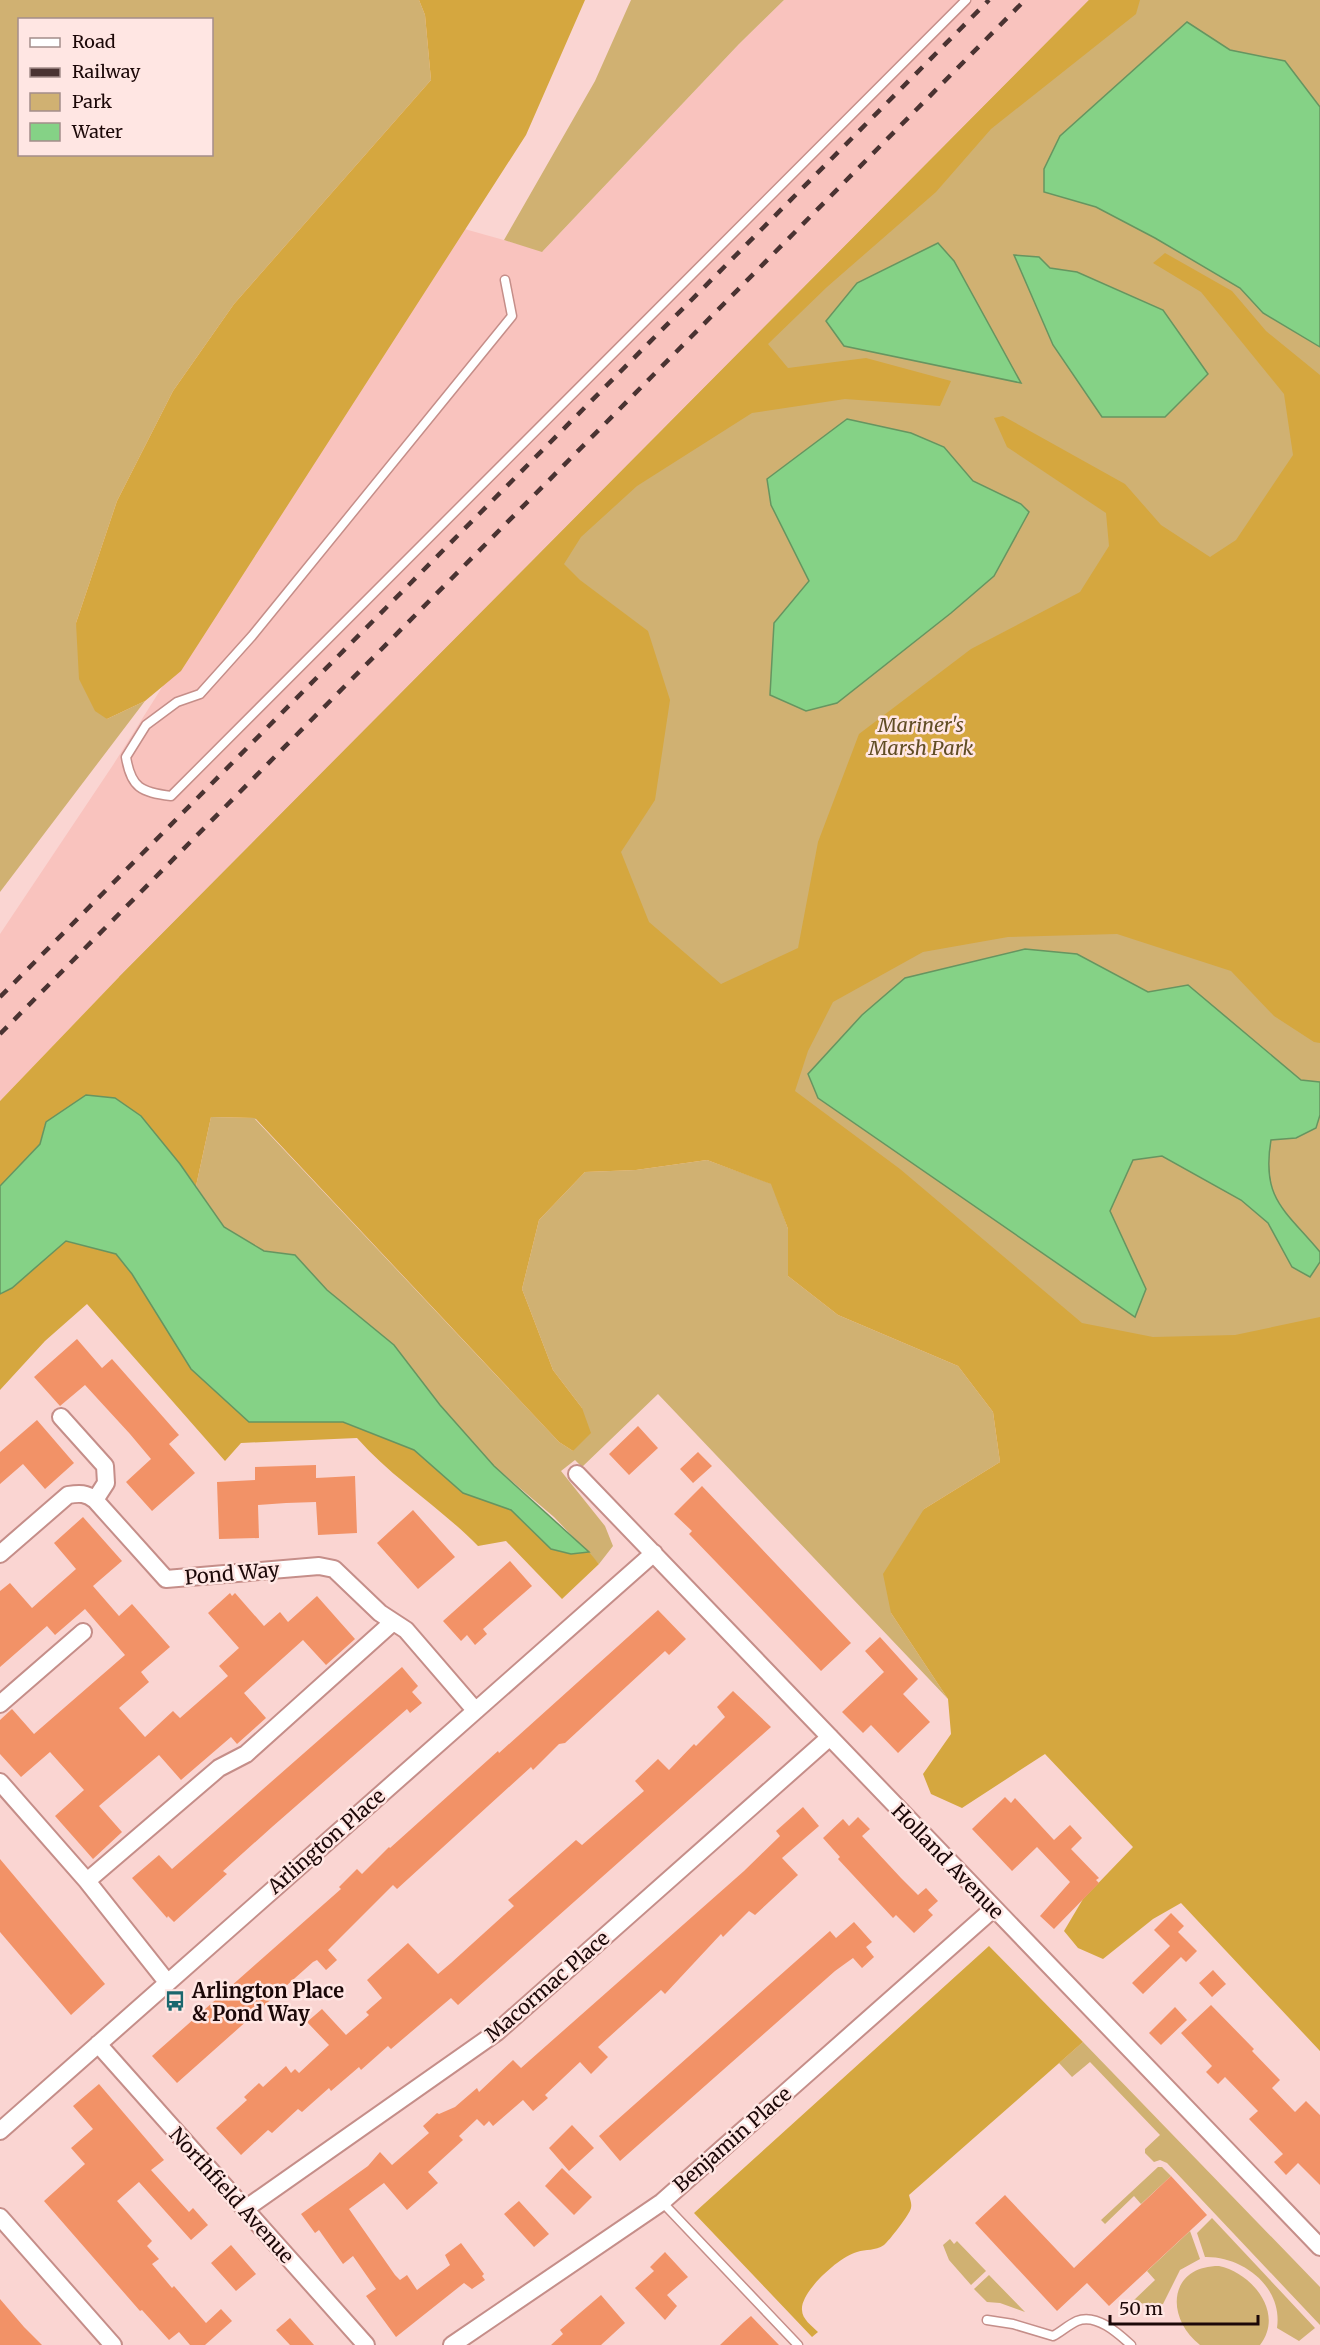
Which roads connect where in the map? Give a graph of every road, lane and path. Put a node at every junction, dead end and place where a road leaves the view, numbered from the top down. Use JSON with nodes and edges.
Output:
{"nodes":[{"id":1,"x":966,"y":0,"type":"edge"},
{"id":2,"x":505,"y":280,"type":"dead end"},
{"id":3,"x":62,"y":1417,"type":"dead end"},
{"id":4,"x":577,"y":1474,"type":"dead end"},
{"id":5,"x":95,"y":1500,"type":"junction"},
{"id":6,"x":654,"y":1553,"type":"junction"},
{"id":7,"x":0,"y":1554,"type":"edge"},
{"id":8,"x":393,"y":1622,"type":"junction"},
{"id":9,"x":82,"y":1632,"type":"dead end"},
{"id":10,"x":0,"y":1704,"type":"edge"},
{"id":11,"x":475,"y":1710,"type":"junction"},
{"id":12,"x":830,"y":1737,"type":"junction"},
{"id":13,"x":0,"y":1782,"type":"edge"},
{"id":14,"x":87,"y":1881,"type":"junction"},
{"id":15,"x":993,"y":1909,"type":"junction"},
{"id":16,"x":167,"y":1982,"type":"junction"},
{"id":17,"x":98,"y":2044,"type":"junction"},
{"id":18,"x":0,"y":2131,"type":"edge"},
{"id":19,"x":662,"y":2202,"type":"junction"},
{"id":20,"x":245,"y":2209,"type":"junction"},
{"id":21,"x":0,"y":2217,"type":"edge"},
{"id":22,"x":1320,"y":2247,"type":"edge"},
{"id":23,"x":987,"y":2320,"type":"dead end"},
{"id":24,"x":113,"y":2345,"type":"edge"},
{"id":25,"x":366,"y":2345,"type":"edge"},
{"id":26,"x":452,"y":2345,"type":"edge"},
{"id":27,"x":798,"y":2345,"type":"edge"},
{"id":28,"x":1131,"y":2345,"type":"edge"}],
"edges":[{"from":1,"to":2,"type":"lane"},
{"from":3,"to":5,"type":"street"},
{"from":4,"to":6,"type":"street","name":"Holland Avenue"},
{"from":5,"to":7,"type":"street"},
{"from":5,"to":8,"type":"street","name":"Pond Way"},
{"from":6,"to":11,"type":"street","name":"Arlington Place"},
{"from":6,"to":12,"type":"street","name":"Holland Avenue"},
{"from":8,"to":11,"type":"street","name":"Pond Way"},
{"from":8,"to":14,"type":"street"},
{"from":9,"to":10,"type":"street"},
{"from":11,"to":16,"type":"street","name":"Arlington Place"},
{"from":12,"to":15,"type":"street","name":"Holland Avenue"},
{"from":12,"to":20,"type":"street","name":"Macormac Place"},
{"from":13,"to":14,"type":"street"},
{"from":14,"to":16,"type":"street"},
{"from":15,"to":19,"type":"street","name":"Benjamin Place"},
{"from":15,"to":22,"type":"street","name":"Holland Avenue"},
{"from":16,"to":17,"type":"street","name":"Arlington Place"},
{"from":17,"to":18,"type":"street","name":"Arlington Place"},
{"from":17,"to":20,"type":"street","name":"Northfield Avenue"},
{"from":19,"to":26,"type":"street","name":"Benjamin Place"},
{"from":19,"to":27,"type":"lane"},
{"from":20,"to":25,"type":"street","name":"Northfield Avenue"},
{"from":21,"to":24,"type":"street"},
{"from":23,"to":28,"type":"lane"}]}
